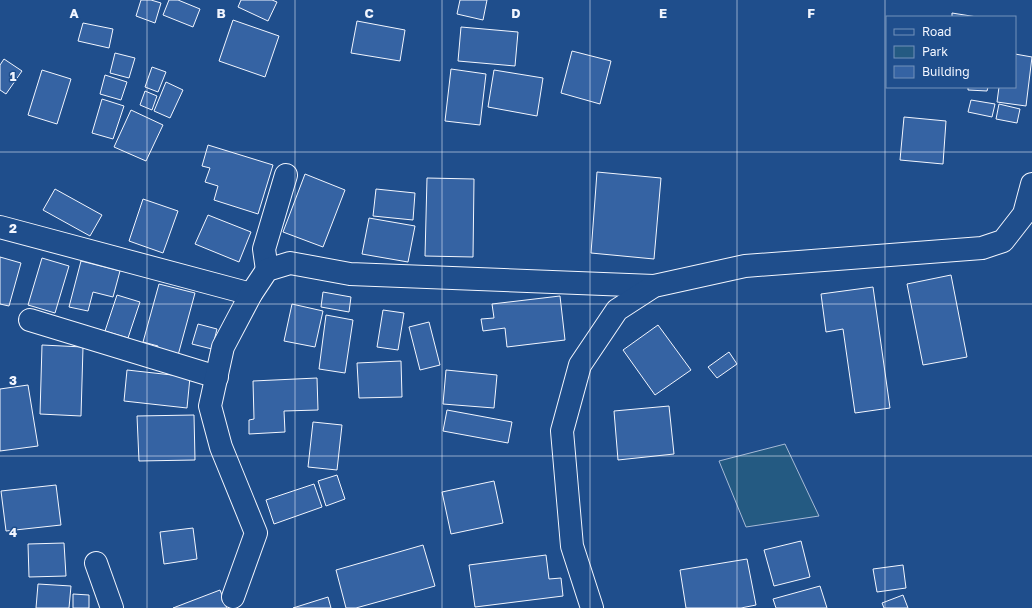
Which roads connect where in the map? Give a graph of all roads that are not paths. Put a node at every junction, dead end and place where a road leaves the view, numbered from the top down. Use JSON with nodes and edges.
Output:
{"nodes":[{"id":1,"x":286,"y":175,"type":"dead end"},
{"id":2,"x":1032,"y":184,"type":"edge"},
{"id":3,"x":0,"y":227,"type":"edge"},
{"id":4,"x":267,"y":270,"type":"junction"},
{"id":5,"x":654,"y":286,"type":"junction"},
{"id":6,"x":251,"y":294,"type":"junction"},
{"id":7,"x":30,"y":320,"type":"dead end"},
{"id":8,"x":217,"y":377,"type":"junction"},
{"id":9,"x":96,"y":563,"type":"dead end"},
{"id":10,"x":233,"y":597,"type":"dead end"},
{"id":11,"x":112,"y":608,"type":"edge"},
{"id":12,"x":592,"y":608,"type":"edge"}],
"edges":[{"from":1,"to":4,"type":"street"},
{"from":2,"to":5,"type":"street"},
{"from":3,"to":6,"type":"street"},
{"from":4,"to":5,"type":"street"},
{"from":4,"to":6,"type":"street"},
{"from":5,"to":12,"type":"street"},
{"from":6,"to":8,"type":"street"},
{"from":7,"to":8,"type":"street"},
{"from":8,"to":10,"type":"street"},
{"from":9,"to":11,"type":"street"}]}
